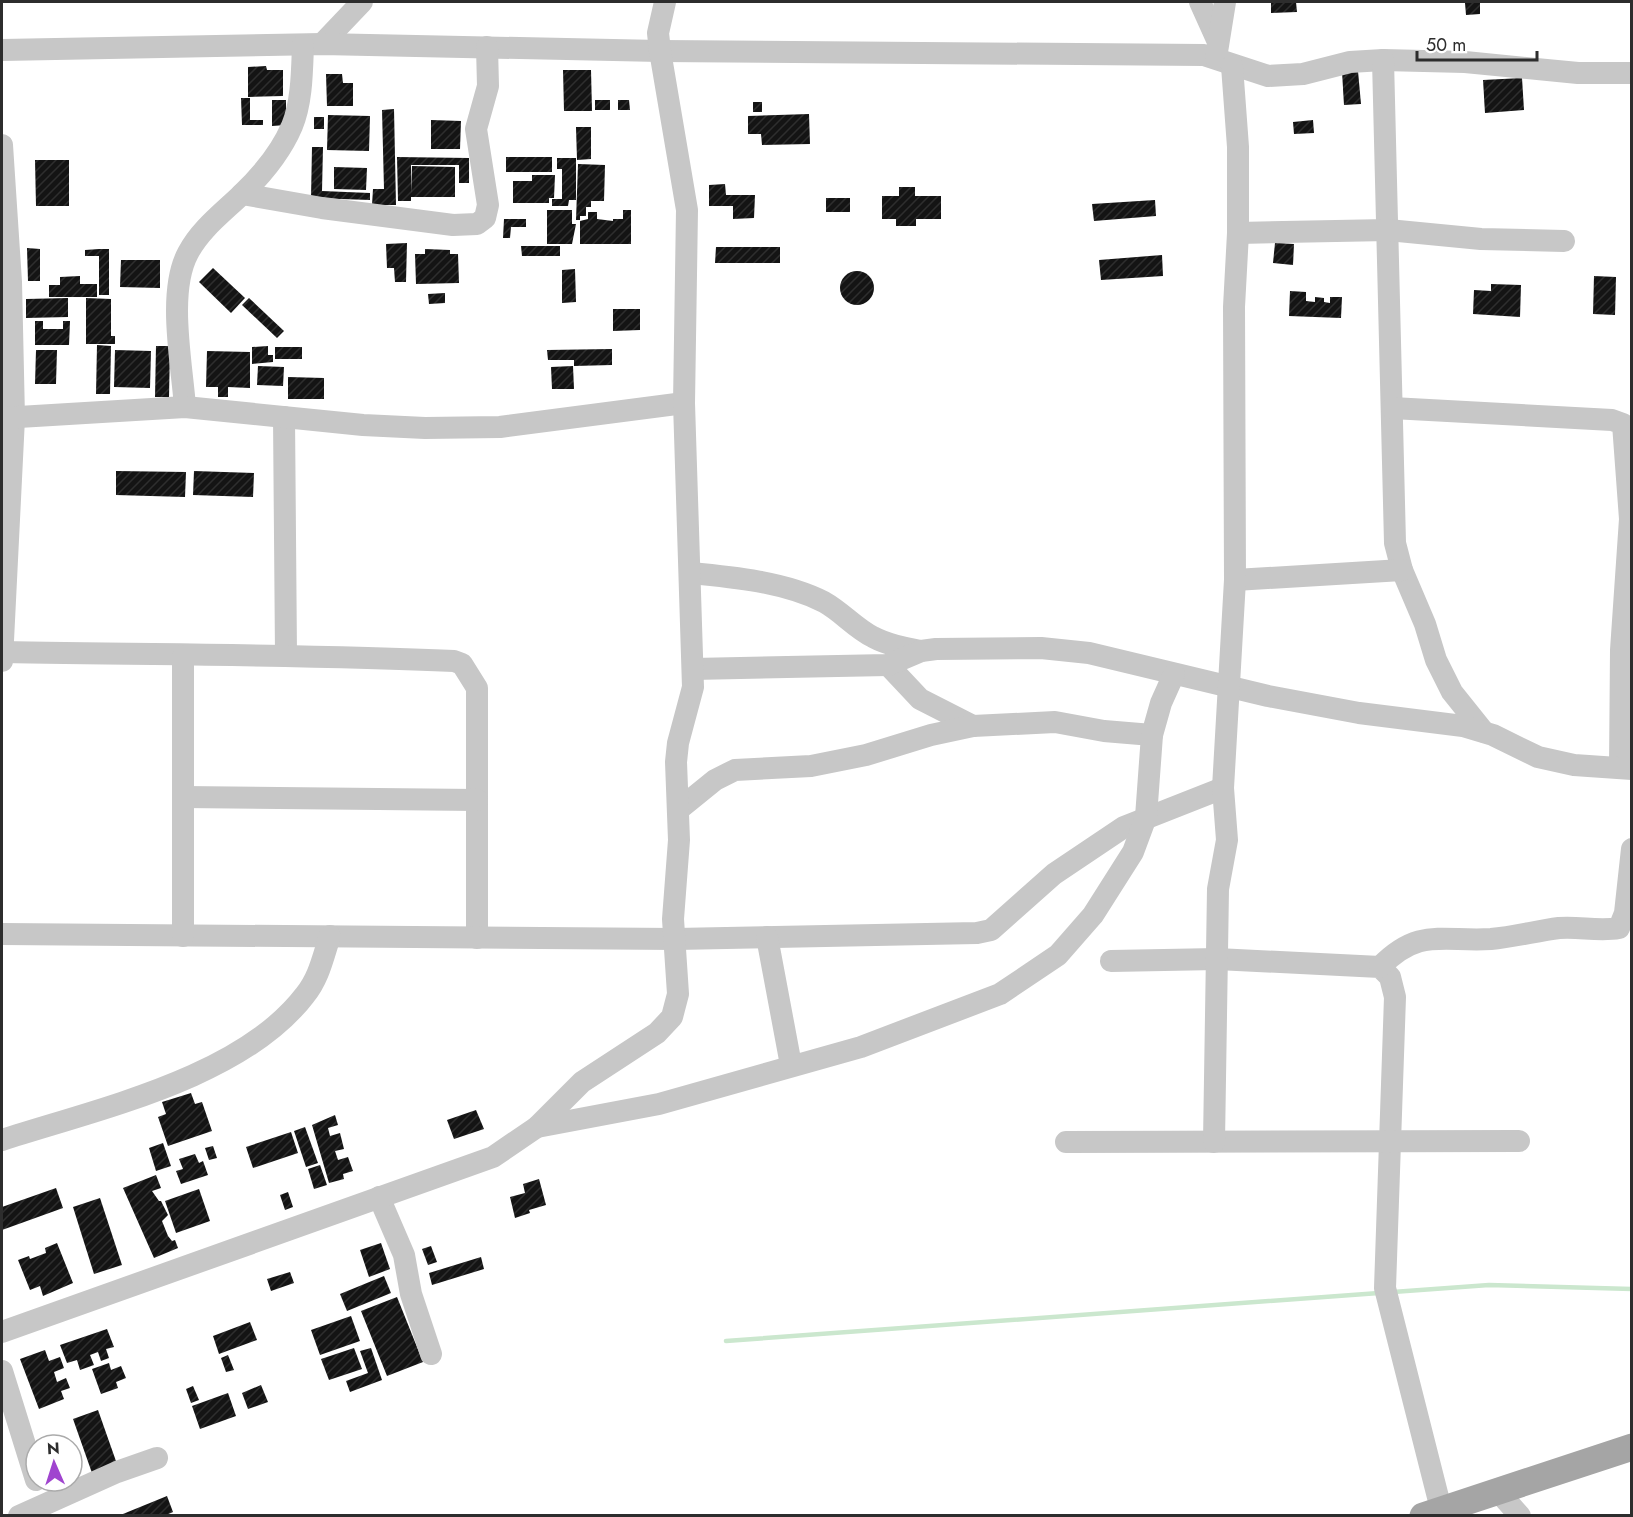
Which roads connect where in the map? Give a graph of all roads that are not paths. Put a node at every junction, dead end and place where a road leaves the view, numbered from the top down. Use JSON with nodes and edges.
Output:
{"nodes":[{"id":1,"x":362,"y":2,"type":"edge"},
{"id":2,"x":665,"y":2,"type":"edge"},
{"id":3,"x":1200,"y":2,"type":"edge"},
{"id":4,"x":1225,"y":2,"type":"edge"},
{"id":5,"x":313,"y":44,"type":"junction"},
{"id":6,"x":487,"y":47,"type":"junction"},
{"id":7,"x":2,"y":50,"type":"edge"},
{"id":8,"x":660,"y":51,"type":"junction"},
{"id":9,"x":1222,"y":55,"type":"junction"},
{"id":10,"x":1383,"y":60,"type":"junction"},
{"id":11,"x":1632,"y":73,"type":"edge"},
{"id":12,"x":2,"y":145,"type":"edge"},
{"id":13,"x":242,"y":194,"type":"junction"},
{"id":14,"x":1388,"y":230,"type":"junction"},
{"id":15,"x":1238,"y":233,"type":"junction"},
{"id":16,"x":1564,"y":241,"type":"dead end"},
{"id":17,"x":684,"y":403,"type":"junction"},
{"id":18,"x":185,"y":407,"type":"junction"},
{"id":19,"x":1392,"y":408,"type":"junction"},
{"id":20,"x":284,"y":417,"type":"junction"},
{"id":21,"x":8,"y":418,"type":"edge"},
{"id":22,"x":1402,"y":570,"type":"junction"},
{"id":23,"x":690,"y":573,"type":"junction"},
{"id":24,"x":1235,"y":580,"type":"junction"},
{"id":25,"x":921,"y":651,"type":"junction"},
{"id":26,"x":2,"y":652,"type":"edge"},
{"id":27,"x":286,"y":655,"type":"junction"},
{"id":28,"x":183,"y":656,"type":"junction"},
{"id":29,"x":2,"y":661,"type":"edge"},
{"id":30,"x":888,"y":665,"type":"junction"},
{"id":31,"x":693,"y":669,"type":"junction"},
{"id":32,"x":1174,"y":674,"type":"junction"},
{"id":33,"x":1230,"y":686,"type":"junction"},
{"id":34,"x":973,"y":726,"type":"junction"},
{"id":35,"x":1484,"y":732,"type":"junction"},
{"id":36,"x":1152,"y":735,"type":"junction"},
{"id":37,"x":1626,"y":769,"type":"edge"},
{"id":38,"x":1223,"y":788,"type":"junction"},
{"id":39,"x":183,"y":797,"type":"junction"},
{"id":40,"x":477,"y":800,"type":"junction"},
{"id":41,"x":678,"y":810,"type":"junction"},
{"id":42,"x":1146,"y":817,"type":"junction"},
{"id":43,"x":1632,"y":849,"type":"edge"},
{"id":44,"x":2,"y":934,"type":"edge"},
{"id":45,"x":183,"y":936,"type":"junction"},
{"id":46,"x":330,"y":936,"type":"junction"},
{"id":47,"x":767,"y":937,"type":"junction"},
{"id":48,"x":477,"y":938,"type":"junction"},
{"id":49,"x":676,"y":939,"type":"junction"},
{"id":50,"x":1216,"y":959,"type":"junction"},
{"id":51,"x":1111,"y":961,"type":"dead end"},
{"id":52,"x":1380,"y":967,"type":"junction"},
{"id":53,"x":791,"y":1065,"type":"junction"},
{"id":54,"x":537,"y":1128,"type":"junction"},
{"id":55,"x":2,"y":1140,"type":"edge"},
{"id":56,"x":1519,"y":1141,"type":"dead end"},
{"id":57,"x":1066,"y":1142,"type":"dead end"},
{"id":58,"x":1214,"y":1142,"type":"junction"},
{"id":59,"x":1389,"y":1142,"type":"junction"},
{"id":60,"x":379,"y":1197,"type":"junction"},
{"id":61,"x":2,"y":1332,"type":"edge"},
{"id":62,"x":431,"y":1354,"type":"dead end"},
{"id":63,"x":2,"y":1371,"type":"edge"},
{"id":64,"x":24,"y":1442,"type":"edge"},
{"id":65,"x":1632,"y":1448,"type":"edge"},
{"id":66,"x":157,"y":1458,"type":"dead end"},
{"id":67,"x":1497,"y":1490,"type":"junction"},
{"id":68,"x":40,"y":1493,"type":"edge"},
{"id":69,"x":46,"y":1510,"type":"edge"},
{"id":70,"x":1432,"y":1512,"type":"edge"},
{"id":71,"x":19,"y":1515,"type":"edge"},
{"id":72,"x":1520,"y":1515,"type":"edge"}],
"edges":[{"from":1,"to":5,"type":"street"},
{"from":2,"to":8,"type":"street"},
{"from":3,"to":9,"type":"street"},
{"from":4,"to":9,"type":"street"},
{"from":5,"to":6,"type":"street"},
{"from":5,"to":7,"type":"street"},
{"from":5,"to":13,"type":"street"},
{"from":6,"to":8,"type":"street"},
{"from":6,"to":13,"type":"street"},
{"from":8,"to":9,"type":"street"},
{"from":8,"to":17,"type":"street"},
{"from":9,"to":10,"type":"street"},
{"from":9,"to":15,"type":"street"},
{"from":10,"to":11,"type":"street"},
{"from":10,"to":14,"type":"street"},
{"from":12,"to":21,"type":"street"},
{"from":13,"to":18,"type":"street"},
{"from":14,"to":15,"type":"street"},
{"from":14,"to":16,"type":"street"},
{"from":14,"to":19,"type":"street"},
{"from":15,"to":24,"type":"street"},
{"from":17,"to":20,"type":"street"},
{"from":17,"to":23,"type":"street"},
{"from":18,"to":20,"type":"street"},
{"from":18,"to":21,"type":"street"},
{"from":19,"to":22,"type":"street"},
{"from":19,"to":37,"type":"street"},
{"from":20,"to":27,"type":"street"},
{"from":21,"to":26,"type":"street"},
{"from":22,"to":24,"type":"street"},
{"from":22,"to":35,"type":"street"},
{"from":23,"to":25,"type":"street"},
{"from":23,"to":31,"type":"street"},
{"from":24,"to":33,"type":"street"},
{"from":25,"to":30,"type":"street"},
{"from":25,"to":32,"type":"street"},
{"from":26,"to":28,"type":"street"},
{"from":26,"to":29,"type":"street"},
{"from":27,"to":28,"type":"street"},
{"from":27,"to":40,"type":"street"},
{"from":28,"to":39,"type":"street"},
{"from":30,"to":31,"type":"street"},
{"from":30,"to":34,"type":"street"},
{"from":31,"to":41,"type":"street"},
{"from":32,"to":33,"type":"street"},
{"from":32,"to":36,"type":"street"},
{"from":33,"to":35,"type":"street"},
{"from":33,"to":38,"type":"street"},
{"from":34,"to":36,"type":"street"},
{"from":34,"to":41,"type":"street"},
{"from":35,"to":37,"type":"street"},
{"from":36,"to":42,"type":"street"},
{"from":38,"to":42,"type":"street"},
{"from":38,"to":50,"type":"street"},
{"from":39,"to":40,"type":"street"},
{"from":39,"to":45,"type":"street"},
{"from":40,"to":48,"type":"street"},
{"from":41,"to":49,"type":"street"},
{"from":42,"to":47,"type":"street"},
{"from":42,"to":53,"type":"street"},
{"from":43,"to":52,"type":"street"},
{"from":44,"to":45,"type":"street"},
{"from":45,"to":46,"type":"street"},
{"from":46,"to":48,"type":"street"},
{"from":46,"to":55,"type":"street"},
{"from":47,"to":49,"type":"street"},
{"from":47,"to":53,"type":"street"},
{"from":48,"to":49,"type":"street"},
{"from":49,"to":54,"type":"street"},
{"from":50,"to":51,"type":"street"},
{"from":50,"to":52,"type":"street"},
{"from":50,"to":58,"type":"street"},
{"from":52,"to":59,"type":"street"},
{"from":53,"to":54,"type":"street"},
{"from":54,"to":60,"type":"street"},
{"from":56,"to":59,"type":"street"},
{"from":57,"to":58,"type":"street"},
{"from":58,"to":59,"type":"street"},
{"from":59,"to":70,"type":"street"},
{"from":60,"to":61,"type":"street"},
{"from":60,"to":62,"type":"street"},
{"from":63,"to":64,"type":"street"},
{"from":65,"to":67,"type":"main road"},
{"from":66,"to":69,"type":"street"},
{"from":67,"to":70,"type":"main road"},
{"from":67,"to":72,"type":"street"},
{"from":68,"to":69,"type":"street"},
{"from":69,"to":71,"type":"street"}]}
